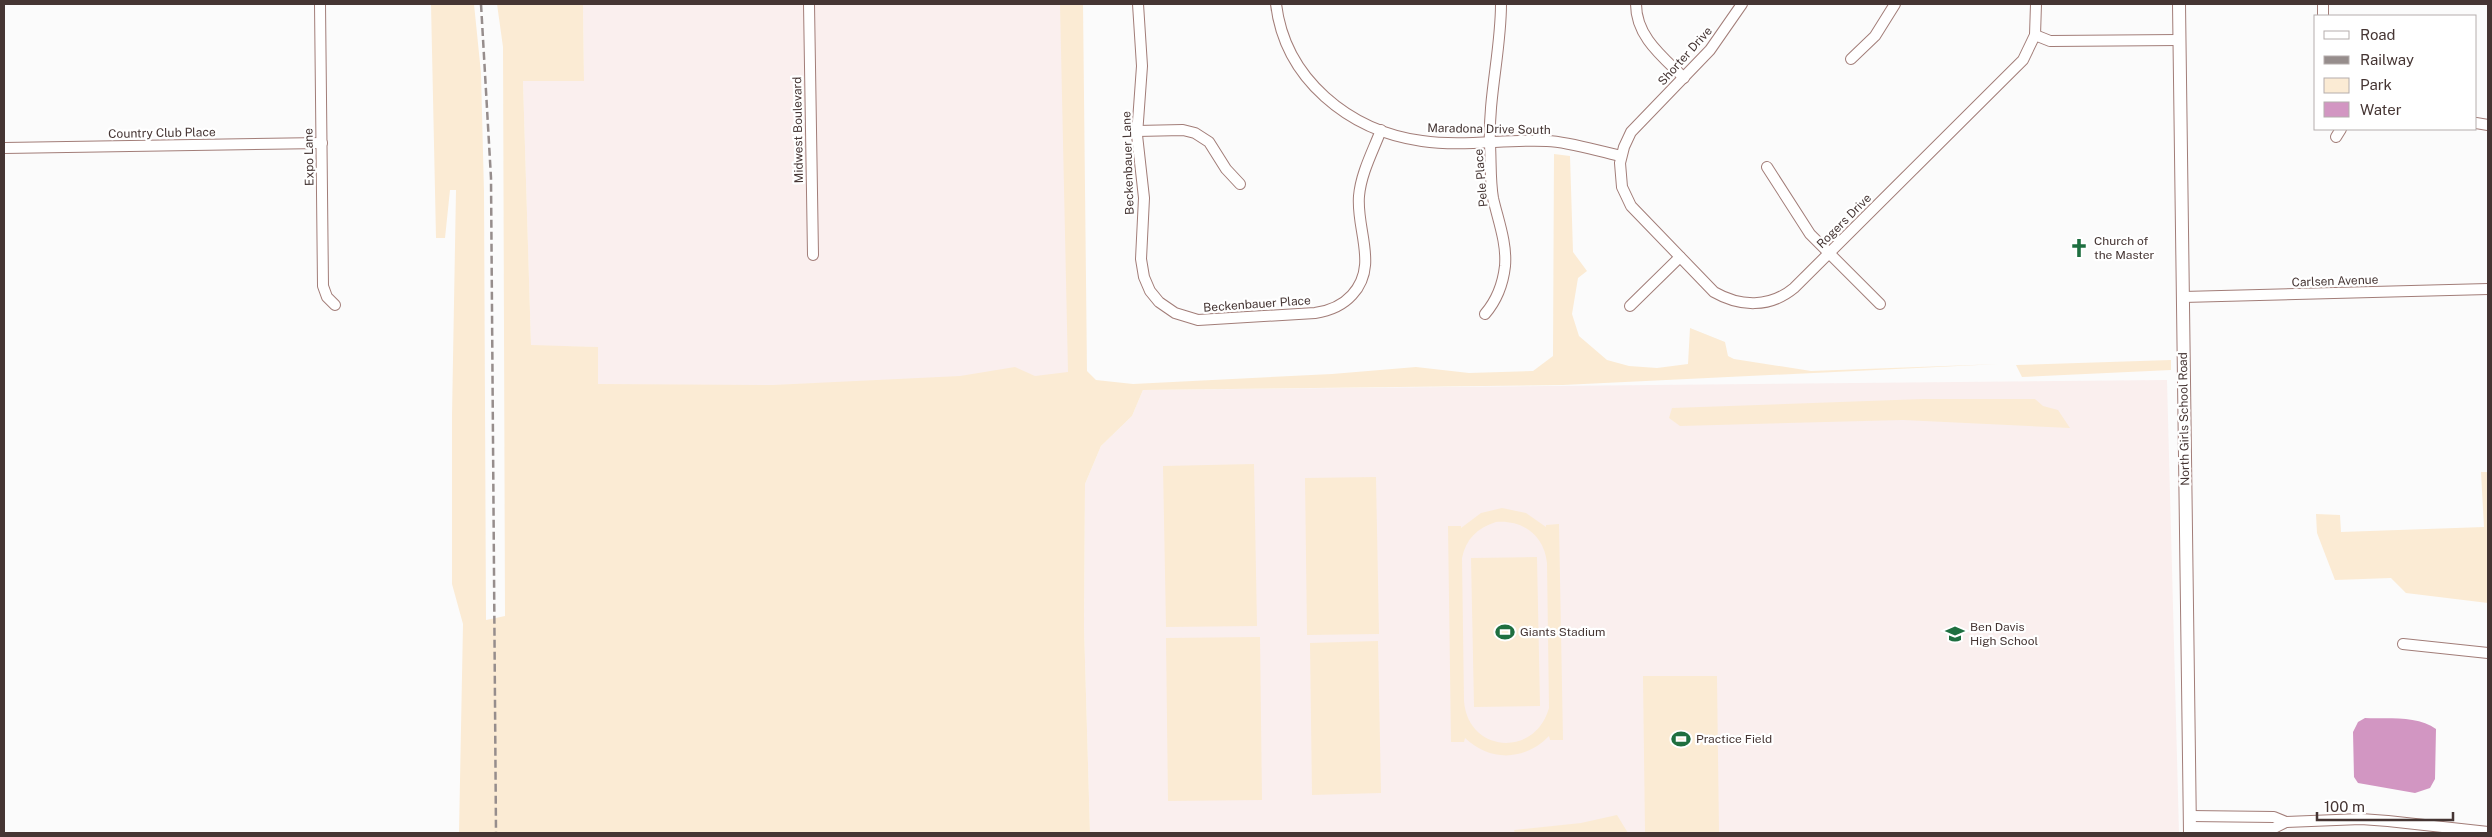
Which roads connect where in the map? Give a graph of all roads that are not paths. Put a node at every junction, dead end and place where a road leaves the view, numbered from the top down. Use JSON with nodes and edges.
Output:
{"nodes":[{"id":1,"x":320,"y":4,"type":"edge"},
{"id":2,"x":809,"y":4,"type":"edge"},
{"id":3,"x":1138,"y":4,"type":"edge"},
{"id":4,"x":1276,"y":4,"type":"edge"},
{"id":5,"x":1501,"y":4,"type":"edge"},
{"id":6,"x":1636,"y":4,"type":"edge"},
{"id":7,"x":1742,"y":4,"type":"edge"},
{"id":8,"x":1895,"y":4,"type":"edge"},
{"id":9,"x":2036,"y":4,"type":"edge"},
{"id":10,"x":2179,"y":4,"type":"edge"},
{"id":11,"x":2035,"y":35,"type":"junction"},
{"id":12,"x":2179,"y":40,"type":"junction"},
{"id":13,"x":1851,"y":60,"type":"dead end"},
{"id":14,"x":1684,"y":78,"type":"junction"},
{"id":15,"x":1663,"y":99,"type":"joint"},
{"id":16,"x":1381,"y":130,"type":"junction"},
{"id":17,"x":1137,"y":131,"type":"junction"},
{"id":18,"x":1490,"y":141,"type":"junction"},
{"id":19,"x":322,"y":143,"type":"junction"},
{"id":20,"x":4,"y":148,"type":"edge"},
{"id":21,"x":1621,"y":156,"type":"junction"},
{"id":22,"x":1767,"y":167,"type":"dead end"},
{"id":23,"x":1240,"y":184,"type":"dead end"},
{"id":24,"x":1829,"y":253,"type":"junction"},
{"id":25,"x":813,"y":255,"type":"dead end"},
{"id":26,"x":1680,"y":257,"type":"junction"},
{"id":27,"x":2488,"y":289,"type":"edge"},
{"id":28,"x":2183,"y":297,"type":"junction"},
{"id":29,"x":1880,"y":304,"type":"dead end"},
{"id":30,"x":336,"y":305,"type":"dead end"},
{"id":31,"x":1630,"y":306,"type":"dead end"},
{"id":32,"x":1171,"y":311,"type":"joint"},
{"id":33,"x":1485,"y":314,"type":"dead end"},
{"id":34,"x":2403,"y":644,"type":"dead end"},
{"id":35,"x":2488,"y":653,"type":"edge"},
{"id":36,"x":2190,"y":826,"type":"edge"},
{"id":37,"x":2488,"y":832,"type":"edge"}],
"edges":[{"from":1,"to":19,"type":"street","name":"Expo Lane"},
{"from":2,"to":25,"type":"street","name":"Midwest Boulevard"},
{"from":3,"to":17,"type":"street","name":"Beckenbauer Lane"},
{"from":4,"to":16,"type":"street","name":"Maradona Drive South"},
{"from":5,"to":18,"type":"street","name":"Pele Place"},
{"from":6,"to":14,"type":"street"},
{"from":7,"to":14,"type":"street","name":"Shorter Drive"},
{"from":8,"to":13,"type":"street"},
{"from":9,"to":11,"type":"street"},
{"from":10,"to":12,"type":"main road","name":"North Girls School Road"},
{"from":11,"to":12,"type":"street"},
{"from":11,"to":24,"type":"street","name":"Rogers Drive"},
{"from":12,"to":28,"type":"main road","name":"North Girls School Road"},
{"from":14,"to":15,"type":"street","name":"Shorter Drive"},
{"from":15,"to":21,"type":"street","name":"Rogers Drive"},
{"from":16,"to":18,"type":"street","name":"Maradona Drive South"},
{"from":16,"to":32,"type":"street","name":"Beckenbauer Place"},
{"from":17,"to":23,"type":"street"},
{"from":17,"to":32,"type":"street","name":"Beckenbauer Lane"},
{"from":18,"to":21,"type":"street","name":"Maradona Drive South"},
{"from":18,"to":33,"type":"street","name":"Pele Place"},
{"from":19,"to":20,"type":"street","name":"Country Club Place"},
{"from":19,"to":30,"type":"street","name":"Expo Lane"},
{"from":21,"to":26,"type":"street","name":"Rogers Drive"},
{"from":22,"to":24,"type":"street"},
{"from":24,"to":26,"type":"street","name":"Rogers Drive"},
{"from":24,"to":29,"type":"street"},
{"from":26,"to":31,"type":"street"},
{"from":27,"to":28,"type":"street","name":"Carlsen Avenue"},
{"from":28,"to":36,"type":"main road","name":"North Girls School Road"},
{"from":34,"to":35,"type":"street"},
{"from":36,"to":37,"type":"street"}]}
